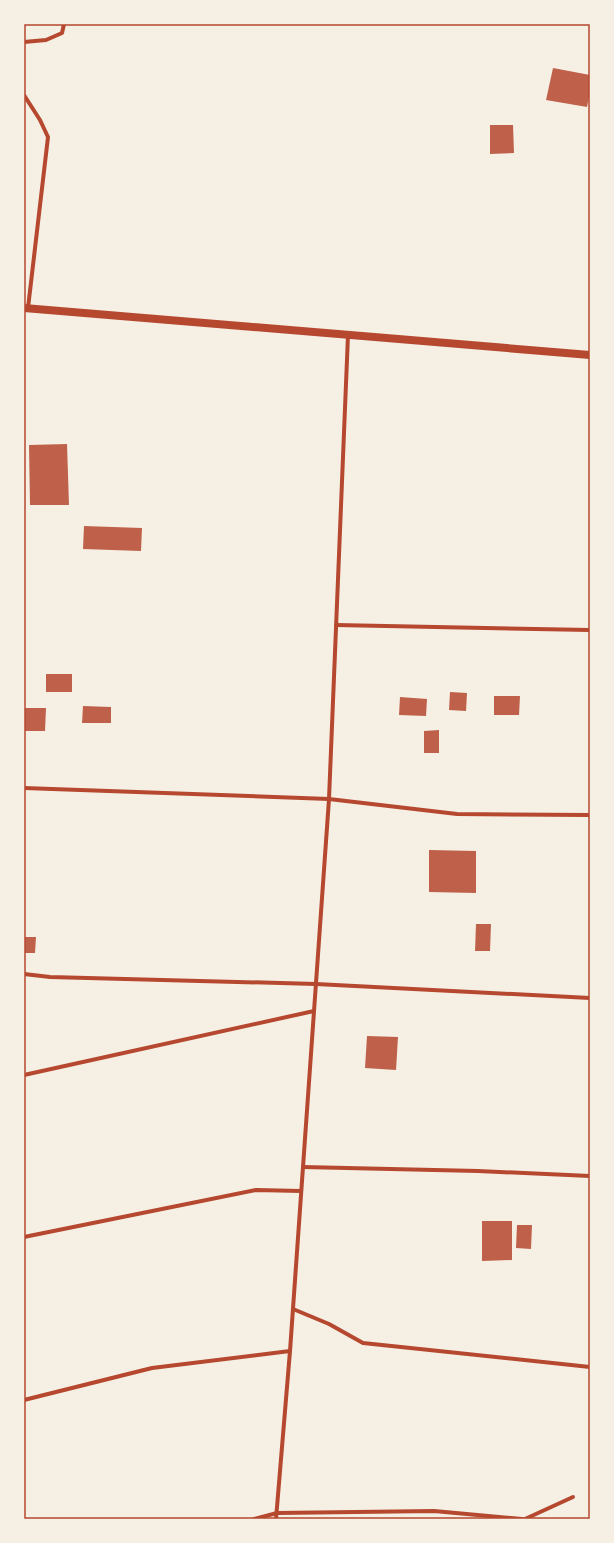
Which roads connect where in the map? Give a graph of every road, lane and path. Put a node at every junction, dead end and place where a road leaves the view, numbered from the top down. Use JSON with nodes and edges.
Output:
{"nodes":[{"id":1,"x":64,"y":24,"type":"edge"},
{"id":2,"x":24,"y":42,"type":"edge"},
{"id":3,"x":24,"y":95,"type":"edge"},
{"id":4,"x":26,"y":308,"type":"edge"},
{"id":5,"x":348,"y":335,"type":"junction"},
{"id":6,"x":590,"y":355,"type":"edge"},
{"id":7,"x":336,"y":625,"type":"junction"},
{"id":8,"x":590,"y":630,"type":"edge"},
{"id":9,"x":24,"y":788,"type":"edge"},
{"id":10,"x":328,"y":799,"type":"junction"},
{"id":11,"x":590,"y":815,"type":"edge"},
{"id":12,"x":24,"y":974,"type":"edge"},
{"id":13,"x":316,"y":984,"type":"junction"},
{"id":14,"x":590,"y":998,"type":"edge"},
{"id":15,"x":314,"y":1011,"type":"junction"},
{"id":16,"x":24,"y":1075,"type":"edge"},
{"id":17,"x":303,"y":1168,"type":"junction"},
{"id":18,"x":590,"y":1176,"type":"edge"},
{"id":19,"x":301,"y":1191,"type":"junction"},
{"id":20,"x":24,"y":1237,"type":"edge"},
{"id":21,"x":293,"y":1309,"type":"junction"},
{"id":22,"x":290,"y":1351,"type":"junction"},
{"id":23,"x":590,"y":1367,"type":"edge"},
{"id":24,"x":24,"y":1400,"type":"edge"},
{"id":25,"x":573,"y":1497,"type":"dead end"},
{"id":26,"x":277,"y":1513,"type":"junction"},
{"id":27,"x":254,"y":1519,"type":"edge"},
{"id":28,"x":276,"y":1519,"type":"edge"},
{"id":29,"x":524,"y":1519,"type":"edge"}],
"edges":[{"from":1,"to":2,"type":"street"},
{"from":3,"to":4,"type":"street"},
{"from":4,"to":5,"type":"main road"},
{"from":5,"to":6,"type":"main road"},
{"from":5,"to":7,"type":"street"},
{"from":7,"to":8,"type":"street"},
{"from":7,"to":10,"type":"street"},
{"from":9,"to":10,"type":"street"},
{"from":10,"to":11,"type":"street"},
{"from":10,"to":13,"type":"street"},
{"from":12,"to":13,"type":"street"},
{"from":13,"to":14,"type":"street"},
{"from":13,"to":15,"type":"street"},
{"from":15,"to":16,"type":"street"},
{"from":15,"to":17,"type":"street"},
{"from":17,"to":18,"type":"street"},
{"from":17,"to":19,"type":"street"},
{"from":19,"to":20,"type":"street"},
{"from":19,"to":21,"type":"street"},
{"from":21,"to":22,"type":"street"},
{"from":21,"to":23,"type":"street"},
{"from":22,"to":24,"type":"street"},
{"from":22,"to":26,"type":"street"},
{"from":25,"to":29,"type":"street"},
{"from":26,"to":27,"type":"street"},
{"from":26,"to":28,"type":"street"},
{"from":26,"to":29,"type":"street"}]}
